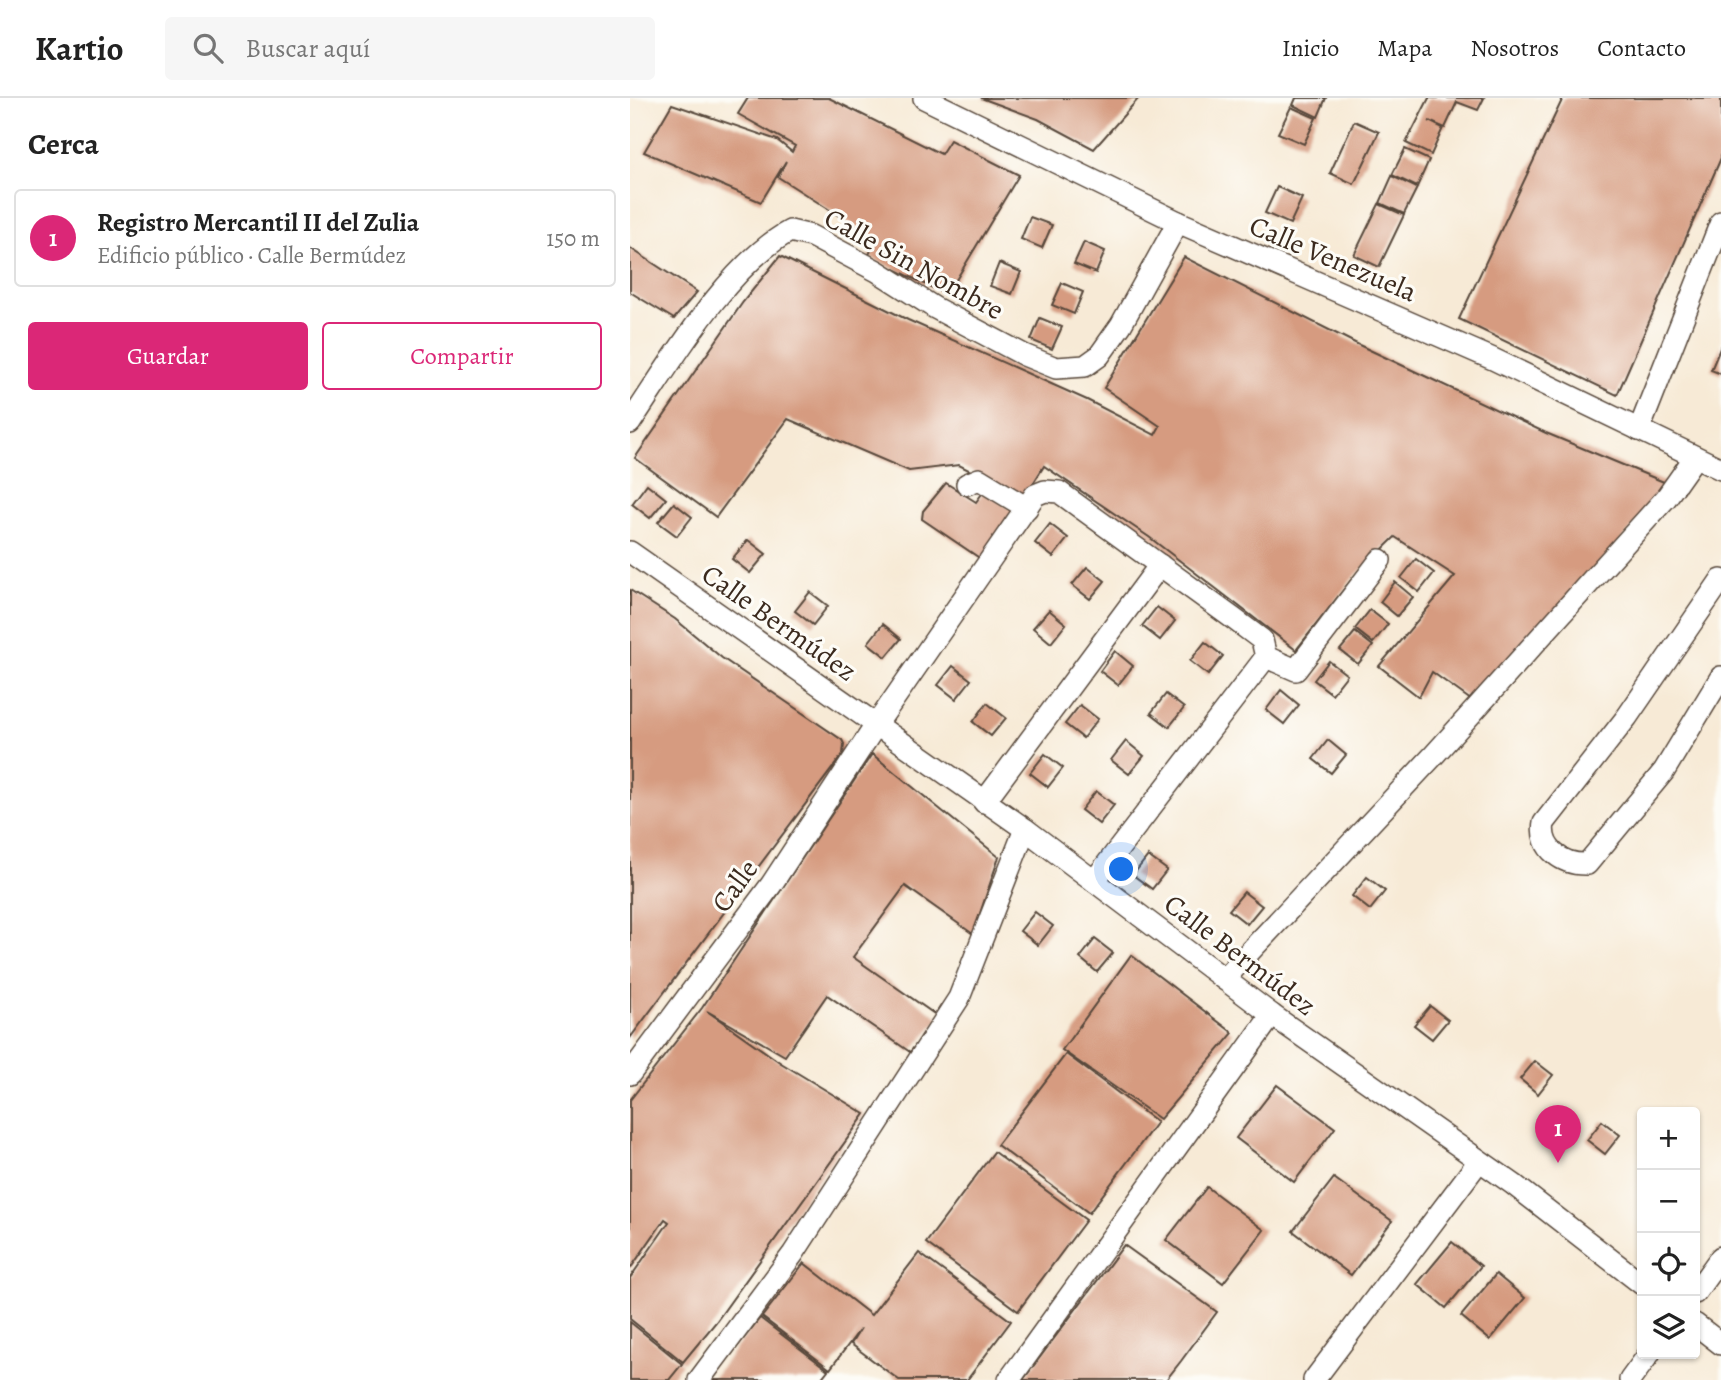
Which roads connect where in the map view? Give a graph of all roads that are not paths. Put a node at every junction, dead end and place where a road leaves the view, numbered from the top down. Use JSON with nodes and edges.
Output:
{"nodes":[{"id":1,"x":923,"y":98,"type":"edge"},
{"id":2,"x":1178,"y":222,"type":"junction"},
{"id":3,"x":1721,"y":222,"type":"edge"},
{"id":4,"x":630,"y":423,"type":"edge"},
{"id":5,"x":1639,"y":430,"type":"junction"},
{"id":6,"x":1695,"y":457,"type":"junction"},
{"id":7,"x":1721,"y":469,"type":"edge"},
{"id":8,"x":967,"y":484,"type":"dead end"},
{"id":9,"x":1027,"y":508,"type":"junction"},
{"id":10,"x":630,"y":552,"type":"edge"},
{"id":11,"x":1380,"y":560,"type":"dead end"},
{"id":12,"x":1160,"y":565,"type":"junction"},
{"id":13,"x":1721,"y":580,"type":"edge"},
{"id":14,"x":1266,"y":657,"type":"junction"},
{"id":15,"x":1721,"y":677,"type":"edge"},
{"id":16,"x":876,"y":725,"type":"junction"},
{"id":17,"x":984,"y":802,"type":"junction"},
{"id":18,"x":1025,"y":829,"type":"junction"},
{"id":19,"x":1094,"y":881,"type":"junction"},
{"id":20,"x":1224,"y":979,"type":"junction"},
{"id":21,"x":1272,"y":1015,"type":"junction"},
{"id":22,"x":630,"y":1074,"type":"edge"},
{"id":23,"x":1479,"y":1161,"type":"junction"},
{"id":24,"x":1721,"y":1257,"type":"edge"},
{"id":25,"x":1637,"y":1280,"type":"edge"},
{"id":26,"x":1700,"y":1286,"type":"edge"},
{"id":27,"x":1700,"y":1329,"type":"edge"},
{"id":28,"x":1721,"y":1344,"type":"edge"},
{"id":29,"x":1646,"y":1359,"type":"edge"},
{"id":30,"x":699,"y":1380,"type":"edge"},
{"id":31,"x":1009,"y":1380,"type":"edge"},
{"id":32,"x":1314,"y":1380,"type":"edge"},
{"id":33,"x":1630,"y":1380,"type":"edge"}],
"edges":[{"from":1,"to":2,"type":"street","name":"Calle Venezuela"},
{"from":2,"to":4,"type":"street","name":"Calle Sin Nombre"},
{"from":2,"to":5,"type":"street","name":"Calle Venezuela"},
{"from":3,"to":5,"type":"street"},
{"from":5,"to":6,"type":"street","name":"Calle Venezuela"},
{"from":6,"to":7,"type":"street","name":"Calle Venezuela"},
{"from":6,"to":20,"type":"street"},
{"from":8,"to":9,"type":"street"},
{"from":9,"to":12,"type":"street"},
{"from":9,"to":16,"type":"street","name":"Calle"},
{"from":10,"to":16,"type":"street","name":"Calle Bermúdez"},
{"from":11,"to":14,"type":"street"},
{"from":12,"to":14,"type":"street"},
{"from":12,"to":17,"type":"street"},
{"from":13,"to":15,"type":"street"},
{"from":14,"to":19,"type":"street"},
{"from":16,"to":17,"type":"street","name":"Calle Bermúdez"},
{"from":16,"to":22,"type":"street","name":"Calle"},
{"from":17,"to":18,"type":"street","name":"Calle Bermúdez"},
{"from":18,"to":19,"type":"street","name":"Calle Bermúdez"},
{"from":18,"to":30,"type":"street"},
{"from":19,"to":20,"type":"street","name":"Calle Bermúdez"},
{"from":20,"to":21,"type":"street","name":"Calle Bermúdez"},
{"from":21,"to":23,"type":"street","name":"Calle Bermúdez"},
{"from":21,"to":31,"type":"street"},
{"from":23,"to":25,"type":"street","name":"Calle Bermúdez"},
{"from":23,"to":32,"type":"street"},
{"from":24,"to":26,"type":"street"},
{"from":27,"to":28,"type":"street"},
{"from":29,"to":33,"type":"street"}]}
